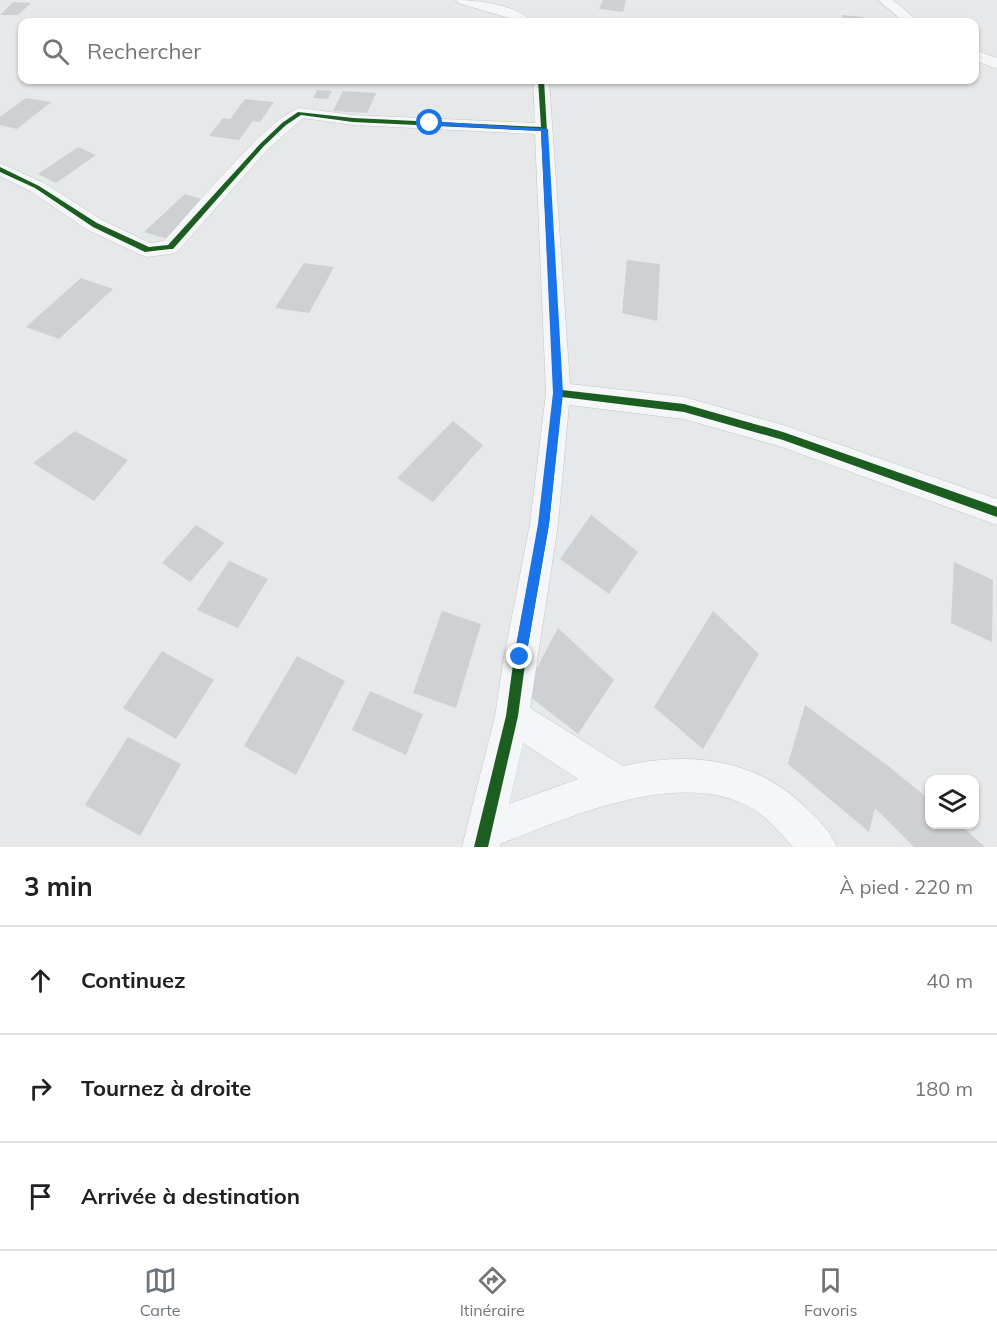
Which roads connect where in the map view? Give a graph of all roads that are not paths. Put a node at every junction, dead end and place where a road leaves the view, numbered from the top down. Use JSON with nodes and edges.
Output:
{"nodes":[{"id":1,"x":463,"y":0,"type":"edge"},
{"id":2,"x":885,"y":0,"type":"edge"},
{"id":3,"x":519,"y":18,"type":"edge"},
{"id":4,"x":907,"y":18,"type":"edge"},
{"id":5,"x":979,"y":56,"type":"edge"},
{"id":6,"x":997,"y":64,"type":"edge"},
{"id":7,"x":541,"y":84,"type":"edge"},
{"id":8,"x":544,"y":129,"type":"junction"},
{"id":9,"x":0,"y":169,"type":"edge"},
{"id":10,"x":558,"y":393,"type":"junction"},
{"id":11,"x":997,"y":512,"type":"edge"},
{"id":12,"x":512,"y":716,"type":"junction"},
{"id":13,"x":617,"y":783,"type":"junction"},
{"id":14,"x":483,"y":839,"type":"edge"},
{"id":15,"x":818,"y":847,"type":"edge"}],
"edges":[{"from":1,"to":3,"type":"street"},
{"from":2,"to":4,"type":"street"},
{"from":5,"to":6,"type":"street"},
{"from":7,"to":8,"type":"street"},
{"from":8,"to":9,"type":"street"},
{"from":8,"to":10,"type":"street"},
{"from":10,"to":11,"type":"street"},
{"from":10,"to":12,"type":"street"},
{"from":12,"to":13,"type":"street"},
{"from":12,"to":14,"type":"street"},
{"from":13,"to":14,"type":"street"},
{"from":13,"to":15,"type":"street"}]}
